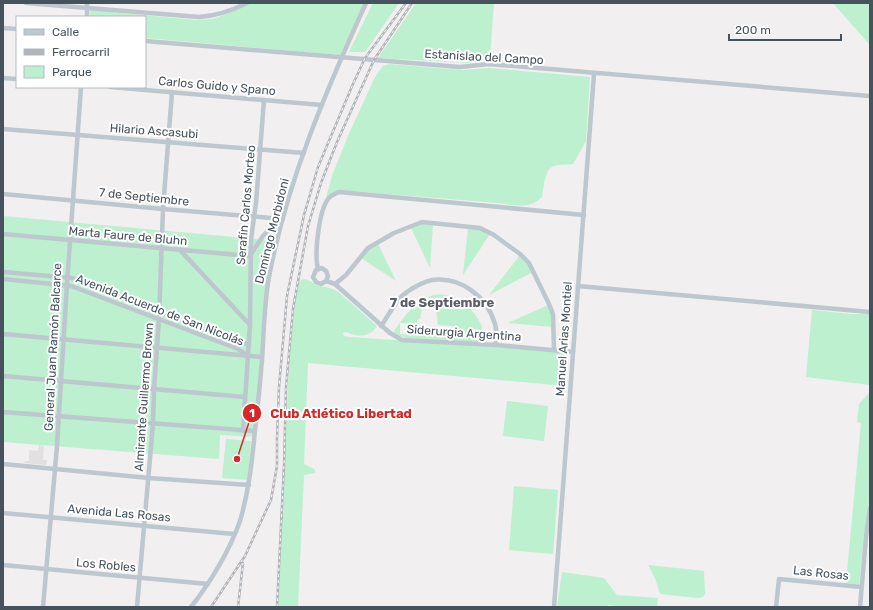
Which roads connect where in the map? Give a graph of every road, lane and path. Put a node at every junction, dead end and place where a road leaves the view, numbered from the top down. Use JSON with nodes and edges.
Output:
{"nodes":[{"id":1,"x":26,"y":3,"type":"edge"},
{"id":2,"x":247,"y":3,"type":"edge"},
{"id":3,"x":366,"y":3,"type":"edge"},
{"id":4,"x":87,"y":6,"type":"edge"},
{"id":5,"x":3,"y":28,"type":"edge"},
{"id":6,"x":16,"y":30,"type":"edge"},
{"id":7,"x":146,"y":41,"type":"edge"},
{"id":8,"x":342,"y":57,"type":"junction"},
{"id":9,"x":594,"y":74,"type":"junction"},
{"id":10,"x":3,"y":78,"type":"edge"},
{"id":11,"x":16,"y":80,"type":"edge"},
{"id":12,"x":81,"y":88,"type":"edge"},
{"id":13,"x":130,"y":88,"type":"edge"},
{"id":14,"x":172,"y":92,"type":"junction"},
{"id":15,"x":870,"y":96,"type":"edge"},
{"id":16,"x":264,"y":100,"type":"junction"},
{"id":17,"x":322,"y":105,"type":"junction"},
{"id":18,"x":3,"y":129,"type":"edge"},
{"id":19,"x":78,"y":134,"type":"junction"},
{"id":20,"x":168,"y":141,"type":"junction"},
{"id":21,"x":261,"y":149,"type":"junction"},
{"id":22,"x":304,"y":153,"type":"junction"},
{"id":23,"x":3,"y":194,"type":"edge"},
{"id":24,"x":73,"y":200,"type":"junction"},
{"id":25,"x":164,"y":209,"type":"junction"},
{"id":26,"x":584,"y":215,"type":"junction"},
{"id":27,"x":253,"y":217,"type":"junction"},
{"id":28,"x":281,"y":219,"type":"junction"},
{"id":29,"x":3,"y":234,"type":"edge"},
{"id":30,"x":70,"y":240,"type":"junction"},
{"id":31,"x":162,"y":249,"type":"junction"},
{"id":32,"x":180,"y":250,"type":"junction"},
{"id":33,"x":250,"y":255,"type":"junction"},
{"id":34,"x":318,"y":269,"type":"junction"},
{"id":35,"x":3,"y":272,"type":"edge"},
{"id":36,"x":68,"y":277,"type":"junction"},
{"id":37,"x":3,"y":279,"type":"edge"},
{"id":38,"x":326,"y":281,"type":"junction"},
{"id":39,"x":67,"y":284,"type":"junction"},
{"id":40,"x":335,"y":284,"type":"junction"},
{"id":41,"x":578,"y":286,"type":"junction"},
{"id":42,"x":159,"y":312,"type":"junction"},
{"id":43,"x":870,"y":312,"type":"edge"},
{"id":44,"x":159,"y":319,"type":"junction"},
{"id":45,"x":250,"y":325,"type":"junction"},
{"id":46,"x":381,"y":326,"type":"junction"},
{"id":47,"x":3,"y":334,"type":"edge"},
{"id":48,"x":64,"y":339,"type":"junction"},
{"id":49,"x":248,"y":345,"type":"junction"},
{"id":50,"x":496,"y":345,"type":"junction"},
{"id":51,"x":156,"y":348,"type":"junction"},
{"id":52,"x":554,"y":350,"type":"junction"},
{"id":53,"x":573,"y":352,"type":"junction"},
{"id":54,"x":248,"y":356,"type":"junction"},
{"id":55,"x":262,"y":357,"type":"junction"},
{"id":56,"x":3,"y":376,"type":"edge"},
{"id":57,"x":61,"y":382,"type":"junction"},
{"id":58,"x":154,"y":390,"type":"junction"},
{"id":59,"x":245,"y":397,"type":"junction"},
{"id":60,"x":3,"y":412,"type":"edge"},
{"id":61,"x":59,"y":415,"type":"junction"},
{"id":62,"x":153,"y":424,"type":"junction"},
{"id":63,"x":242,"y":430,"type":"junction"},
{"id":64,"x":255,"y":431,"type":"junction"},
{"id":65,"x":3,"y":464,"type":"edge"},
{"id":66,"x":55,"y":468,"type":"junction"},
{"id":67,"x":149,"y":478,"type":"junction"},
{"id":68,"x":249,"y":485,"type":"junction"},
{"id":69,"x":870,"y":508,"type":"edge"},
{"id":70,"x":3,"y":513,"type":"edge"},
{"id":71,"x":50,"y":517,"type":"junction"},
{"id":72,"x":144,"y":525,"type":"junction"},
{"id":73,"x":234,"y":534,"type":"junction"},
{"id":74,"x":3,"y":565,"type":"edge"},
{"id":75,"x":46,"y":569,"type":"junction"},
{"id":76,"x":139,"y":578,"type":"junction"},
{"id":77,"x":208,"y":584,"type":"junction"},
{"id":78,"x":861,"y":587,"type":"junction"},
{"id":79,"x":43,"y":607,"type":"edge"},
{"id":80,"x":137,"y":607,"type":"edge"},
{"id":81,"x":191,"y":607,"type":"edge"},
{"id":82,"x":554,"y":607,"type":"edge"},
{"id":83,"x":776,"y":607,"type":"edge"},
{"id":84,"x":860,"y":607,"type":"edge"}],
"edges":[{"from":1,"to":4,"type":"street"},
{"from":2,"to":4,"type":"street"},
{"from":3,"to":8,"type":"street","name":"Domingo Morbidoni"},
{"from":5,"to":6,"type":"street"},
{"from":7,"to":8,"type":"street","name":"Estanislao del Campo"},
{"from":8,"to":9,"type":"street","name":"Estanislao del Campo"},
{"from":8,"to":17,"type":"street","name":"Domingo Morbidoni"},
{"from":9,"to":15,"type":"street","name":"Estanislao del Campo"},
{"from":9,"to":26,"type":"street","name":"Manuel Arias Montiel"},
{"from":10,"to":11,"type":"street"},
{"from":12,"to":19,"type":"street","name":"General Juan Ramón Balcarce"},
{"from":13,"to":14,"type":"street","name":"Carlos Guido y Spano"},
{"from":14,"to":16,"type":"street","name":"Carlos Guido y Spano"},
{"from":14,"to":20,"type":"street","name":"Almirante Guillermo Brown"},
{"from":16,"to":17,"type":"street","name":"Carlos Guido y Spano"},
{"from":16,"to":21,"type":"street","name":"Serafín Carlos Morteo"},
{"from":17,"to":22,"type":"street","name":"Domingo Morbidoni"},
{"from":18,"to":19,"type":"street","name":"Hilario Ascasubi"},
{"from":19,"to":20,"type":"street","name":"Hilario Ascasubi"},
{"from":19,"to":24,"type":"street","name":"General Juan Ramón Balcarce"},
{"from":20,"to":21,"type":"street","name":"Hilario Ascasubi"},
{"from":20,"to":25,"type":"street","name":"Almirante Guillermo Brown"},
{"from":21,"to":22,"type":"street","name":"Hilario Ascasubi"},
{"from":21,"to":27,"type":"street","name":"Serafín Carlos Morteo"},
{"from":22,"to":28,"type":"street","name":"Domingo Morbidoni"},
{"from":23,"to":24,"type":"street","name":"7 de Septiembre"},
{"from":24,"to":25,"type":"street","name":"7 de Septiembre"},
{"from":24,"to":30,"type":"street","name":"General Juan Ramón Balcarce"},
{"from":25,"to":27,"type":"street","name":"7 de Septiembre"},
{"from":25,"to":31,"type":"street","name":"Almirante Guillermo Brown"},
{"from":26,"to":34,"type":"street"},
{"from":26,"to":41,"type":"street","name":"Manuel Arias Montiel"},
{"from":27,"to":28,"type":"street","name":"7 de Septiembre"},
{"from":27,"to":33,"type":"street","name":"Serafín Carlos Morteo"},
{"from":28,"to":33,"type":"street"},
{"from":28,"to":55,"type":"street","name":"Domingo Morbidoni"},
{"from":29,"to":30,"type":"street","name":"Marta Faure de Bluhn"},
{"from":30,"to":31,"type":"street","name":"Marta Faure de Bluhn"},
{"from":30,"to":36,"type":"street","name":"General Juan Ramón Balcarce"},
{"from":31,"to":32,"type":"street","name":"Marta Faure de Bluhn"},
{"from":31,"to":42,"type":"street","name":"Almirante Guillermo Brown"},
{"from":32,"to":33,"type":"street","name":"Marta Faure de Bluhn"},
{"from":32,"to":45,"type":"street"},
{"from":33,"to":45,"type":"street","name":"Serafín Carlos Morteo"},
{"from":34,"to":38,"type":"street"},
{"from":34,"to":38,"type":"street","name":"Siderurgia Argentina"},
{"from":35,"to":36,"type":"street","name":"Avenida Acuerdo de San Nicolás"},
{"from":36,"to":39,"type":"street","name":"General Juan Ramón Balcarce"},
{"from":36,"to":42,"type":"street","name":"Avenida Acuerdo de San Nicolás"},
{"from":37,"to":39,"type":"street","name":"Avenida Acuerdo de San Nicolás"},
{"from":38,"to":40,"type":"street","name":"Siderurgia Argentina"},
{"from":39,"to":44,"type":"street","name":"Avenida Acuerdo de San Nicolás"},
{"from":39,"to":48,"type":"street","name":"General Juan Ramón Balcarce"},
{"from":40,"to":46,"type":"street","name":"Siderurgia Argentina"},
{"from":40,"to":52,"type":"street"},
{"from":41,"to":43,"type":"street"},
{"from":41,"to":53,"type":"street","name":"Manuel Arias Montiel"},
{"from":42,"to":44,"type":"street","name":"Almirante Guillermo Brown"},
{"from":42,"to":49,"type":"street","name":"Avenida Acuerdo de San Nicolás"},
{"from":44,"to":51,"type":"street","name":"Almirante Guillermo Brown"},
{"from":44,"to":54,"type":"street","name":"Avenida Acuerdo de San Nicolás"},
{"from":45,"to":49,"type":"street","name":"Serafín Carlos Morteo"},
{"from":46,"to":50,"type":"street","name":"Siderurgia Argentina"},
{"from":46,"to":50,"type":"street"},
{"from":47,"to":48,"type":"street"},
{"from":48,"to":51,"type":"street"},
{"from":48,"to":57,"type":"street","name":"General Juan Ramón Balcarce"},
{"from":49,"to":54,"type":"street","name":"Serafín Carlos Morteo"},
{"from":50,"to":52,"type":"street","name":"Siderurgia Argentina"},
{"from":51,"to":54,"type":"street"},
{"from":51,"to":58,"type":"street","name":"Almirante Guillermo Brown"},
{"from":52,"to":53,"type":"street","name":"Siderurgia Argentina"},
{"from":53,"to":82,"type":"street","name":"Manuel Arias Montiel"},
{"from":54,"to":55,"type":"street","name":"Avenida Acuerdo de San Nicolás"},
{"from":54,"to":59,"type":"street","name":"Serafín Carlos Morteo"},
{"from":55,"to":64,"type":"street","name":"Domingo Morbidoni"},
{"from":56,"to":57,"type":"street"},
{"from":57,"to":58,"type":"street"},
{"from":57,"to":61,"type":"street","name":"General Juan Ramón Balcarce"},
{"from":58,"to":59,"type":"street"},
{"from":58,"to":62,"type":"street","name":"Almirante Guillermo Brown"},
{"from":59,"to":63,"type":"street","name":"Serafín Carlos Morteo"},
{"from":60,"to":61,"type":"street"},
{"from":61,"to":62,"type":"street"},
{"from":61,"to":66,"type":"street","name":"General Juan Ramón Balcarce"},
{"from":62,"to":63,"type":"street"},
{"from":62,"to":67,"type":"street","name":"Almirante Guillermo Brown"},
{"from":63,"to":64,"type":"street"},
{"from":64,"to":68,"type":"street","name":"Domingo Morbidoni"},
{"from":65,"to":66,"type":"street"},
{"from":66,"to":67,"type":"street"},
{"from":66,"to":71,"type":"street","name":"General Juan Ramón Balcarce"},
{"from":67,"to":68,"type":"street"},
{"from":67,"to":72,"type":"street","name":"Almirante Guillermo Brown"},
{"from":68,"to":73,"type":"street","name":"Domingo Morbidoni"},
{"from":69,"to":78,"type":"street"},
{"from":70,"to":71,"type":"street","name":"Avenida Las Rosas"},
{"from":71,"to":72,"type":"street","name":"Avenida Las Rosas"},
{"from":71,"to":75,"type":"street","name":"General Juan Ramón Balcarce"},
{"from":72,"to":73,"type":"street","name":"Avenida Las Rosas"},
{"from":72,"to":76,"type":"street","name":"Almirante Guillermo Brown"},
{"from":73,"to":77,"type":"street","name":"Domingo Morbidoni"},
{"from":74,"to":75,"type":"street","name":"Los Robles"},
{"from":75,"to":76,"type":"street","name":"Los Robles"},
{"from":75,"to":79,"type":"street","name":"General Juan Ramón Balcarce"},
{"from":76,"to":77,"type":"street","name":"Los Robles"},
{"from":76,"to":80,"type":"street","name":"Almirante Guillermo Brown"},
{"from":77,"to":81,"type":"street","name":"Domingo Morbidoni"},
{"from":78,"to":83,"type":"street","name":"Las Rosas"},
{"from":78,"to":84,"type":"street"}]}
